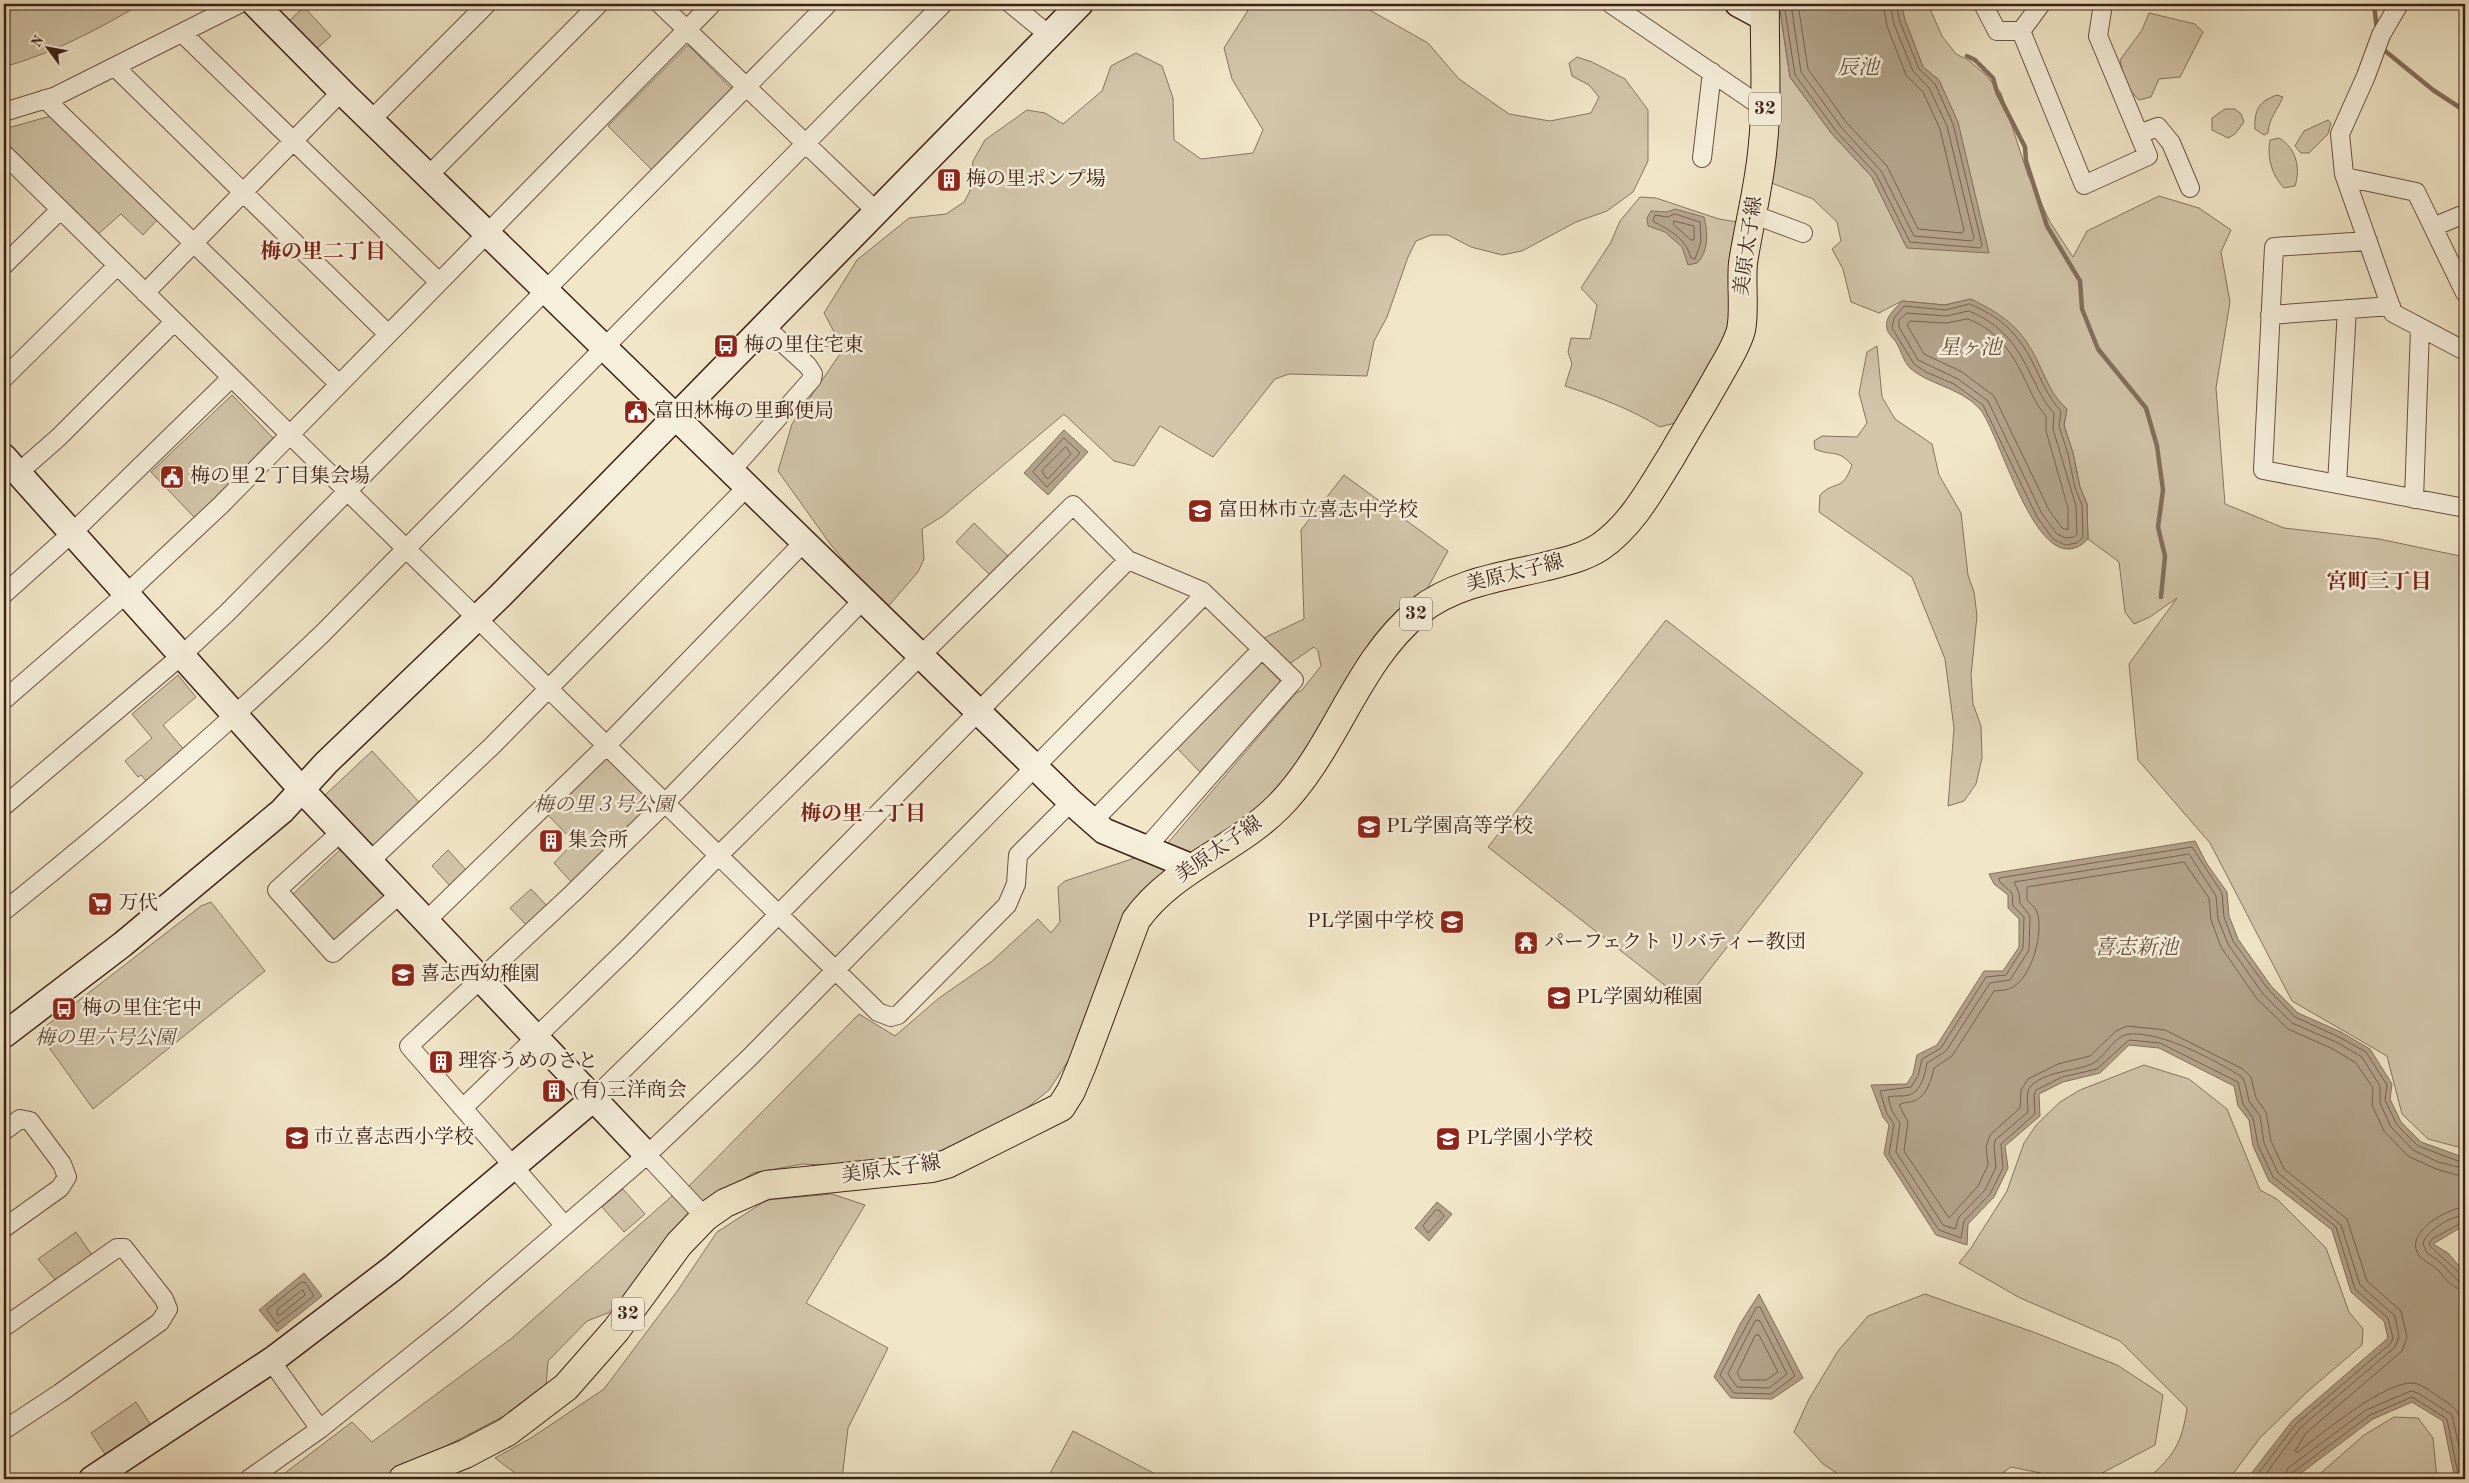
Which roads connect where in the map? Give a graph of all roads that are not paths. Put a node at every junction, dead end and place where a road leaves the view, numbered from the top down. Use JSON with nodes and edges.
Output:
{"nodes":[{"id":1,"x":239,"y":4,"type":"edge"},
{"id":2,"x":255,"y":4,"type":"edge"},
{"id":3,"x":487,"y":4,"type":"edge"},
{"id":4,"x":599,"y":4,"type":"edge"},
{"id":5,"x":660,"y":4,"type":"edge"},
{"id":6,"x":712,"y":4,"type":"edge"},
{"id":7,"x":828,"y":4,"type":"edge"},
{"id":8,"x":943,"y":4,"type":"edge"},
{"id":9,"x":1010,"y":4,"type":"edge"},
{"id":10,"x":1080,"y":4,"type":"edge"},
{"id":11,"x":1738,"y":4,"type":"edge"},
{"id":12,"x":1983,"y":4,"type":"edge"},
{"id":13,"x":2041,"y":4,"type":"edge"},
{"id":14,"x":2103,"y":4,"type":"edge"},
{"id":15,"x":2399,"y":4,"type":"edge"},
{"id":16,"x":1617,"y":5,"type":"edge"},
{"id":17,"x":1764,"y":11,"type":"edge"},
{"id":18,"x":687,"y":29,"type":"junction"},
{"id":19,"x":2021,"y":30,"type":"junction"},
{"id":20,"x":182,"y":33,"type":"junction"},
{"id":21,"x":1049,"y":35,"type":"junction"},
{"id":22,"x":115,"y":66,"type":"junction"},
{"id":23,"x":1712,"y":72,"type":"junction"},
{"id":24,"x":746,"y":87,"type":"junction"},
{"id":25,"x":342,"y":91,"type":"junction"},
{"id":26,"x":45,"y":100,"type":"junction"},
{"id":27,"x":1765,"y":109,"type":"junction"},
{"id":28,"x":4,"y":112,"type":"edge"},
{"id":29,"x":371,"y":120,"type":"junction"},
{"id":30,"x":2139,"y":134,"type":"junction"},
{"id":31,"x":293,"y":141,"type":"junction"},
{"id":32,"x":804,"y":144,"type":"junction"},
{"id":33,"x":4,"y":156,"type":"edge"},
{"id":34,"x":1702,"y":158,"type":"dead end"},
{"id":35,"x":428,"y":176,"type":"junction"},
{"id":36,"x":2345,"y":177,"type":"junction"},
{"id":37,"x":2190,"y":188,"type":"dead end"},
{"id":38,"x":244,"y":192,"type":"junction"},
{"id":39,"x":60,"y":210,"type":"junction"},
{"id":40,"x":876,"y":211,"type":"junction"},
{"id":41,"x":1752,"y":214,"type":"junction"},
{"id":42,"x":2465,"y":219,"type":"edge"},
{"id":43,"x":2433,"y":227,"type":"junction"},
{"id":44,"x":487,"y":233,"type":"junction"},
{"id":45,"x":1803,"y":233,"type":"dead end"},
{"id":46,"x":2368,"y":241,"type":"junction"},
{"id":47,"x":194,"y":243,"type":"junction"},
{"id":48,"x":4,"y":265,"type":"edge"},
{"id":49,"x":117,"y":266,"type":"junction"},
{"id":50,"x":439,"y":282,"type":"junction"},
{"id":51,"x":545,"y":290,"type":"junction"},
{"id":52,"x":2465,"y":293,"type":"edge"},
{"id":53,"x":145,"y":294,"type":"junction"},
{"id":54,"x":2391,"y":306,"type":"junction"},
{"id":55,"x":2347,"y":309,"type":"junction"},
{"id":56,"x":2270,"y":315,"type":"junction"},
{"id":57,"x":174,"y":322,"type":"junction"},
{"id":58,"x":764,"y":326,"type":"junction"},
{"id":59,"x":2420,"y":328,"type":"junction"},
{"id":60,"x":388,"y":334,"type":"junction"},
{"id":61,"x":605,"y":348,"type":"junction"},
{"id":62,"x":2465,"y":351,"type":"edge"},
{"id":63,"x":4,"y":378,"type":"edge"},
{"id":64,"x":232,"y":378,"type":"junction"},
{"id":65,"x":339,"y":384,"type":"junction"},
{"id":66,"x":675,"y":416,"type":"junction"},
{"id":67,"x":289,"y":435,"type":"junction"},
{"id":68,"x":8,"y":472,"type":"edge"},
{"id":69,"x":739,"y":479,"type":"junction"},
{"id":70,"x":2336,"y":484,"type":"junction"},
{"id":71,"x":347,"y":491,"type":"junction"},
{"id":72,"x":2414,"y":498,"type":"junction"},
{"id":73,"x":2465,"y":508,"type":"edge"},
{"id":74,"x":72,"y":533,"type":"junction"},
{"id":75,"x":804,"y":542,"type":"junction"},
{"id":76,"x":407,"y":550,"type":"junction"},
{"id":77,"x":1128,"y":560,"type":"junction"},
{"id":78,"x":4,"y":594,"type":"edge"},
{"id":79,"x":126,"y":594,"type":"junction"},
{"id":80,"x":1205,"y":594,"type":"junction"},
{"id":81,"x":863,"y":600,"type":"junction"},
{"id":82,"x":477,"y":619,"type":"junction"},
{"id":83,"x":1262,"y":649,"type":"junction"},
{"id":84,"x":182,"y":656,"type":"junction"},
{"id":85,"x":920,"y":656,"type":"junction"},
{"id":86,"x":548,"y":689,"type":"junction"},
{"id":87,"x":4,"y":700,"type":"edge"},
{"id":88,"x":978,"y":712,"type":"junction"},
{"id":89,"x":236,"y":716,"type":"junction"},
{"id":90,"x":606,"y":746,"type":"junction"},
{"id":91,"x":1035,"y":767,"type":"junction"},
{"id":92,"x":302,"y":790,"type":"junction"},
{"id":93,"x":1071,"y":802,"type":"junction"},
{"id":94,"x":665,"y":803,"type":"junction"},
{"id":95,"x":4,"y":806,"type":"edge"},
{"id":96,"x":1092,"y":821,"type":"junction"},
{"id":97,"x":341,"y":832,"type":"junction"},
{"id":98,"x":1146,"y":848,"type":"junction"},
{"id":99,"x":718,"y":856,"type":"junction"},
{"id":100,"x":369,"y":862,"type":"junction"},
{"id":101,"x":1194,"y":868,"type":"junction"},
{"id":102,"x":400,"y":894,"type":"junction"},
{"id":103,"x":4,"y":910,"type":"edge"},
{"id":104,"x":778,"y":914,"type":"junction"},
{"id":105,"x":426,"y":921,"type":"junction"},
{"id":106,"x":835,"y":970,"type":"junction"},
{"id":107,"x":480,"y":979,"type":"junction"},
{"id":108,"x":4,"y":1035,"type":"edge"},
{"id":109,"x":535,"y":1037,"type":"junction"},
{"id":110,"x":593,"y":1099,"type":"junction"},
{"id":111,"x":463,"y":1108,"type":"junction"},
{"id":112,"x":4,"y":1131,"type":"edge"},
{"id":113,"x":646,"y":1155,"type":"junction"},
{"id":114,"x":514,"y":1166,"type":"junction"},
{"id":115,"x":705,"y":1217,"type":"junction"},
{"id":116,"x":565,"y":1226,"type":"junction"},
{"id":117,"x":4,"y":1228,"type":"edge"},
{"id":118,"x":4,"y":1326,"type":"edge"},
{"id":119,"x":270,"y":1361,"type":"junction"},
{"id":120,"x":320,"y":1429,"type":"junction"},
{"id":121,"x":4,"y":1430,"type":"edge"},
{"id":122,"x":92,"y":1479,"type":"edge"},
{"id":123,"x":249,"y":1479,"type":"edge"},
{"id":124,"x":404,"y":1479,"type":"edge"}],
"edges":[{"from":1,"to":20,"type":"street"},
{"from":2,"to":25,"type":"street"},
{"from":3,"to":29,"type":"street"},
{"from":4,"to":35,"type":"street"},
{"from":5,"to":18,"type":"street"},
{"from":6,"to":18,"type":"street"},
{"from":7,"to":24,"type":"street"},
{"from":8,"to":32,"type":"street"},
{"from":9,"to":21,"type":"street"},
{"from":10,"to":21,"type":"street"},
{"from":11,"to":17,"type":"street"},
{"from":12,"to":19,"type":"street"},
{"from":13,"to":19,"type":"street"},
{"from":14,"to":30,"type":"street"},
{"from":15,"to":36,"type":"street"},
{"from":16,"to":23,"type":"street"},
{"from":17,"to":27,"type":"main road","name":"美原太子線","number":"32"},
{"from":18,"to":24,"type":"street"},
{"from":18,"to":44,"type":"street"},
{"from":19,"to":30,"type":"street"},
{"from":20,"to":22,"type":"street"},
{"from":20,"to":31,"type":"street"},
{"from":21,"to":40,"type":"street"},
{"from":22,"to":26,"type":"street"},
{"from":22,"to":38,"type":"street"},
{"from":23,"to":27,"type":"street"},
{"from":23,"to":34,"type":"street"},
{"from":24,"to":32,"type":"street"},
{"from":24,"to":51,"type":"street"},
{"from":25,"to":29,"type":"street"},
{"from":25,"to":31,"type":"street"},
{"from":26,"to":28,"type":"street"},
{"from":26,"to":47,"type":"street"},
{"from":27,"to":41,"type":"main road","name":"美原太子線","number":"32"},
{"from":29,"to":35,"type":"street"},
{"from":30,"to":37,"type":"street"},
{"from":31,"to":38,"type":"street"},
{"from":31,"to":50,"type":"street"},
{"from":32,"to":40,"type":"street"},
{"from":32,"to":61,"type":"street"},
{"from":33,"to":39,"type":"street"},
{"from":35,"to":44,"type":"street"},
{"from":36,"to":43,"type":"street"},
{"from":36,"to":46,"type":"street"},
{"from":38,"to":47,"type":"street"},
{"from":38,"to":60,"type":"street"},
{"from":39,"to":48,"type":"street"},
{"from":39,"to":49,"type":"street"},
{"from":40,"to":58,"type":"street"},
{"from":41,"to":45,"type":"street"},
{"from":41,"to":101,"type":"main road","name":"美原太子線","number":"32"},
{"from":42,"to":43,"type":"street"},
{"from":43,"to":52,"type":"street"},
{"from":44,"to":50,"type":"street"},
{"from":44,"to":51,"type":"street"},
{"from":46,"to":54,"type":"street"},
{"from":46,"to":56,"type":"street"},
{"from":47,"to":53,"type":"street"},
{"from":47,"to":65,"type":"street"},
{"from":49,"to":53,"type":"street"},
{"from":49,"to":63,"type":"street"},
{"from":50,"to":60,"type":"street"},
{"from":51,"to":61,"type":"street"},
{"from":51,"to":71,"type":"street"},
{"from":53,"to":57,"type":"street"},
{"from":54,"to":55,"type":"street"},
{"from":54,"to":59,"type":"street"},
{"from":55,"to":56,"type":"street"},
{"from":55,"to":70,"type":"street"},
{"from":56,"to":70,"type":"street"},
{"from":57,"to":64,"type":"street"},
{"from":57,"to":68,"type":"street"},
{"from":58,"to":66,"type":"street"},
{"from":58,"to":69,"type":"street"},
{"from":59,"to":62,"type":"street"},
{"from":59,"to":72,"type":"street"},
{"from":60,"to":65,"type":"street"},
{"from":61,"to":66,"type":"street"},
{"from":61,"to":76,"type":"street"},
{"from":64,"to":67,"type":"street"},
{"from":64,"to":74,"type":"street"},
{"from":65,"to":67,"type":"street"},
{"from":66,"to":69,"type":"street"},
{"from":66,"to":82,"type":"street"},
{"from":67,"to":71,"type":"street"},
{"from":67,"to":79,"type":"street"},
{"from":68,"to":74,"type":"street"},
{"from":69,"to":75,"type":"street"},
{"from":69,"to":86,"type":"street"},
{"from":70,"to":72,"type":"street"},
{"from":71,"to":76,"type":"street"},
{"from":71,"to":84,"type":"street"},
{"from":72,"to":73,"type":"street"},
{"from":74,"to":78,"type":"street"},
{"from":74,"to":79,"type":"street"},
{"from":75,"to":81,"type":"street"},
{"from":75,"to":90,"type":"street"},
{"from":76,"to":82,"type":"street"},
{"from":76,"to":89,"type":"street"},
{"from":77,"to":80,"type":"street"},
{"from":77,"to":85,"type":"street"},
{"from":77,"to":88,"type":"street"},
{"from":79,"to":84,"type":"street"},
{"from":79,"to":87,"type":"street"},
{"from":80,"to":83,"type":"street"},
{"from":80,"to":91,"type":"street"},
{"from":81,"to":85,"type":"street"},
{"from":81,"to":94,"type":"street"},
{"from":82,"to":86,"type":"street"},
{"from":82,"to":92,"type":"street"},
{"from":83,"to":96,"type":"street"},
{"from":83,"to":98,"type":"street"},
{"from":84,"to":89,"type":"street"},
{"from":84,"to":95,"type":"street"},
{"from":85,"to":88,"type":"street"},
{"from":85,"to":99,"type":"street"},
{"from":86,"to":90,"type":"street"},
{"from":86,"to":100,"type":"street"},
{"from":88,"to":91,"type":"street"},
{"from":88,"to":104,"type":"street"},
{"from":89,"to":92,"type":"street"},
{"from":89,"to":103,"type":"street"},
{"from":90,"to":94,"type":"street"},
{"from":90,"to":105,"type":"street"},
{"from":91,"to":93,"type":"street"},
{"from":91,"to":106,"type":"street"},
{"from":92,"to":97,"type":"street"},
{"from":92,"to":108,"type":"street"},
{"from":93,"to":96,"type":"street"},
{"from":93,"to":106,"type":"street"},
{"from":94,"to":99,"type":"street"},
{"from":94,"to":107,"type":"street"},
{"from":96,"to":98,"type":"street"},
{"from":97,"to":100,"type":"street"},
{"from":97,"to":102,"type":"street"},
{"from":98,"to":101,"type":"street"},
{"from":99,"to":104,"type":"street"},
{"from":99,"to":109,"type":"street"},
{"from":100,"to":102,"type":"street"},
{"from":101,"to":115,"type":"main road","name":"美原太子線","number":"32"},
{"from":102,"to":105,"type":"street"},
{"from":104,"to":106,"type":"street"},
{"from":104,"to":110,"type":"street"},
{"from":105,"to":107,"type":"street"},
{"from":106,"to":113,"type":"street"},
{"from":107,"to":109,"type":"street"},
{"from":107,"to":111,"type":"street"},
{"from":109,"to":110,"type":"street"},
{"from":109,"to":111,"type":"street"},
{"from":110,"to":113,"type":"street"},
{"from":110,"to":114,"type":"street"},
{"from":111,"to":114,"type":"street"},
{"from":112,"to":117,"type":"street"},
{"from":113,"to":115,"type":"street"},
{"from":113,"to":116,"type":"street"},
{"from":114,"to":116,"type":"street"},
{"from":114,"to":119,"type":"street"},
{"from":115,"to":124,"type":"main road","name":"美原太子線","number":"32"},
{"from":116,"to":120,"type":"street"},
{"from":118,"to":121,"type":"street"},
{"from":119,"to":120,"type":"street"},
{"from":119,"to":122,"type":"street"},
{"from":120,"to":123,"type":"street"}]}
